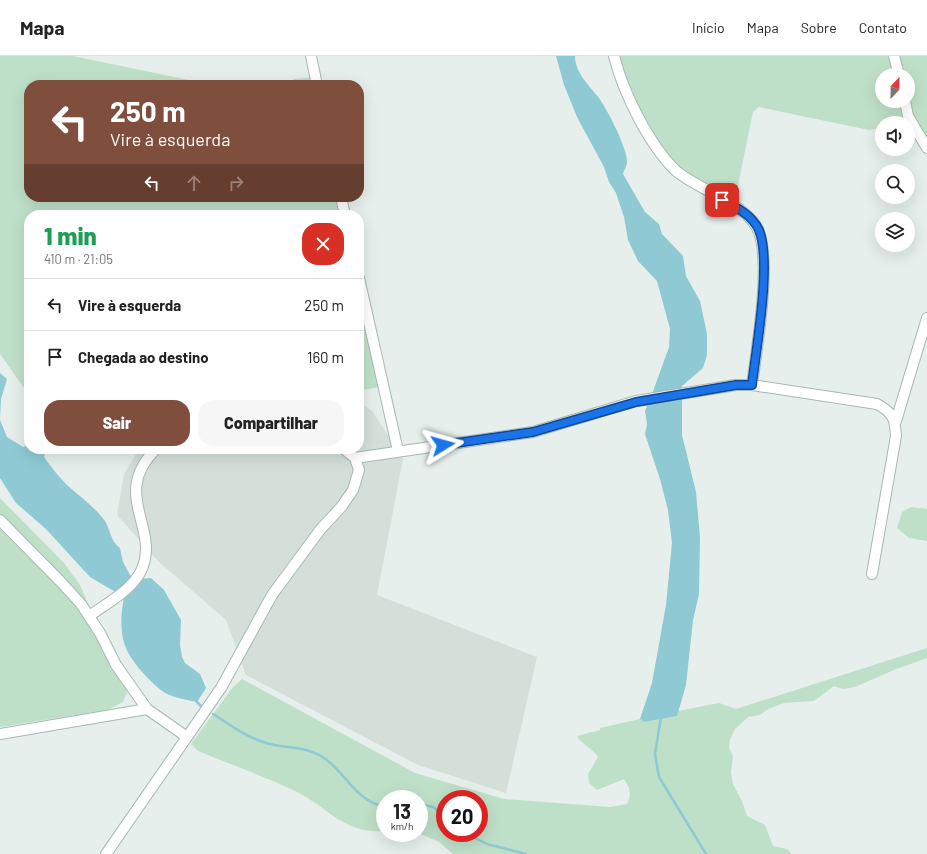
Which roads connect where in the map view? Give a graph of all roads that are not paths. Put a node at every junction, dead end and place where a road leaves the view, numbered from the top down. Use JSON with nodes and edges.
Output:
{"nodes":[{"id":1,"x":311,"y":56,"type":"edge"},
{"id":2,"x":614,"y":56,"type":"edge"},
{"id":3,"x":894,"y":56,"type":"edge"},
{"id":4,"x":897,"y":68,"type":"edge"},
{"id":5,"x":316,"y":80,"type":"edge"},
{"id":6,"x":906,"y":108,"type":"edge"},
{"id":7,"x":927,"y":148,"type":"edge"},
{"id":8,"x":364,"y":300,"type":"edge"},
{"id":9,"x":927,"y":318,"type":"edge"},
{"id":10,"x":752,"y":385,"type":"junction"},
{"id":11,"x":896,"y":421,"type":"junction"},
{"id":12,"x":398,"y":451,"type":"junction"},
{"id":13,"x":151,"y":454,"type":"edge"},
{"id":14,"x":350,"y":454,"type":"edge"},
{"id":15,"x":355,"y":458,"type":"junction"},
{"id":16,"x":0,"y":520,"type":"edge"},
{"id":17,"x":872,"y":574,"type":"dead end"},
{"id":18,"x":89,"y":616,"type":"junction"},
{"id":19,"x":147,"y":709,"type":"junction"},
{"id":20,"x":0,"y":734,"type":"edge"},
{"id":21,"x":187,"y":737,"type":"junction"},
{"id":22,"x":106,"y":854,"type":"edge"}],
"edges":[{"from":1,"to":5,"type":"lane"},
{"from":2,"to":10,"type":"lane"},
{"from":3,"to":4,"type":"lane"},
{"from":6,"to":7,"type":"lane"},
{"from":8,"to":12,"type":"lane"},
{"from":9,"to":11,"type":"lane"},
{"from":10,"to":11,"type":"lane"},
{"from":10,"to":12,"type":"lane"},
{"from":11,"to":17,"type":"lane"},
{"from":12,"to":15,"type":"lane"},
{"from":13,"to":18,"type":"lane"},
{"from":14,"to":15,"type":"lane"},
{"from":15,"to":21,"type":"lane"},
{"from":16,"to":18,"type":"lane"},
{"from":18,"to":19,"type":"lane"},
{"from":19,"to":20,"type":"lane"},
{"from":19,"to":21,"type":"lane"},
{"from":21,"to":22,"type":"lane"}]}
